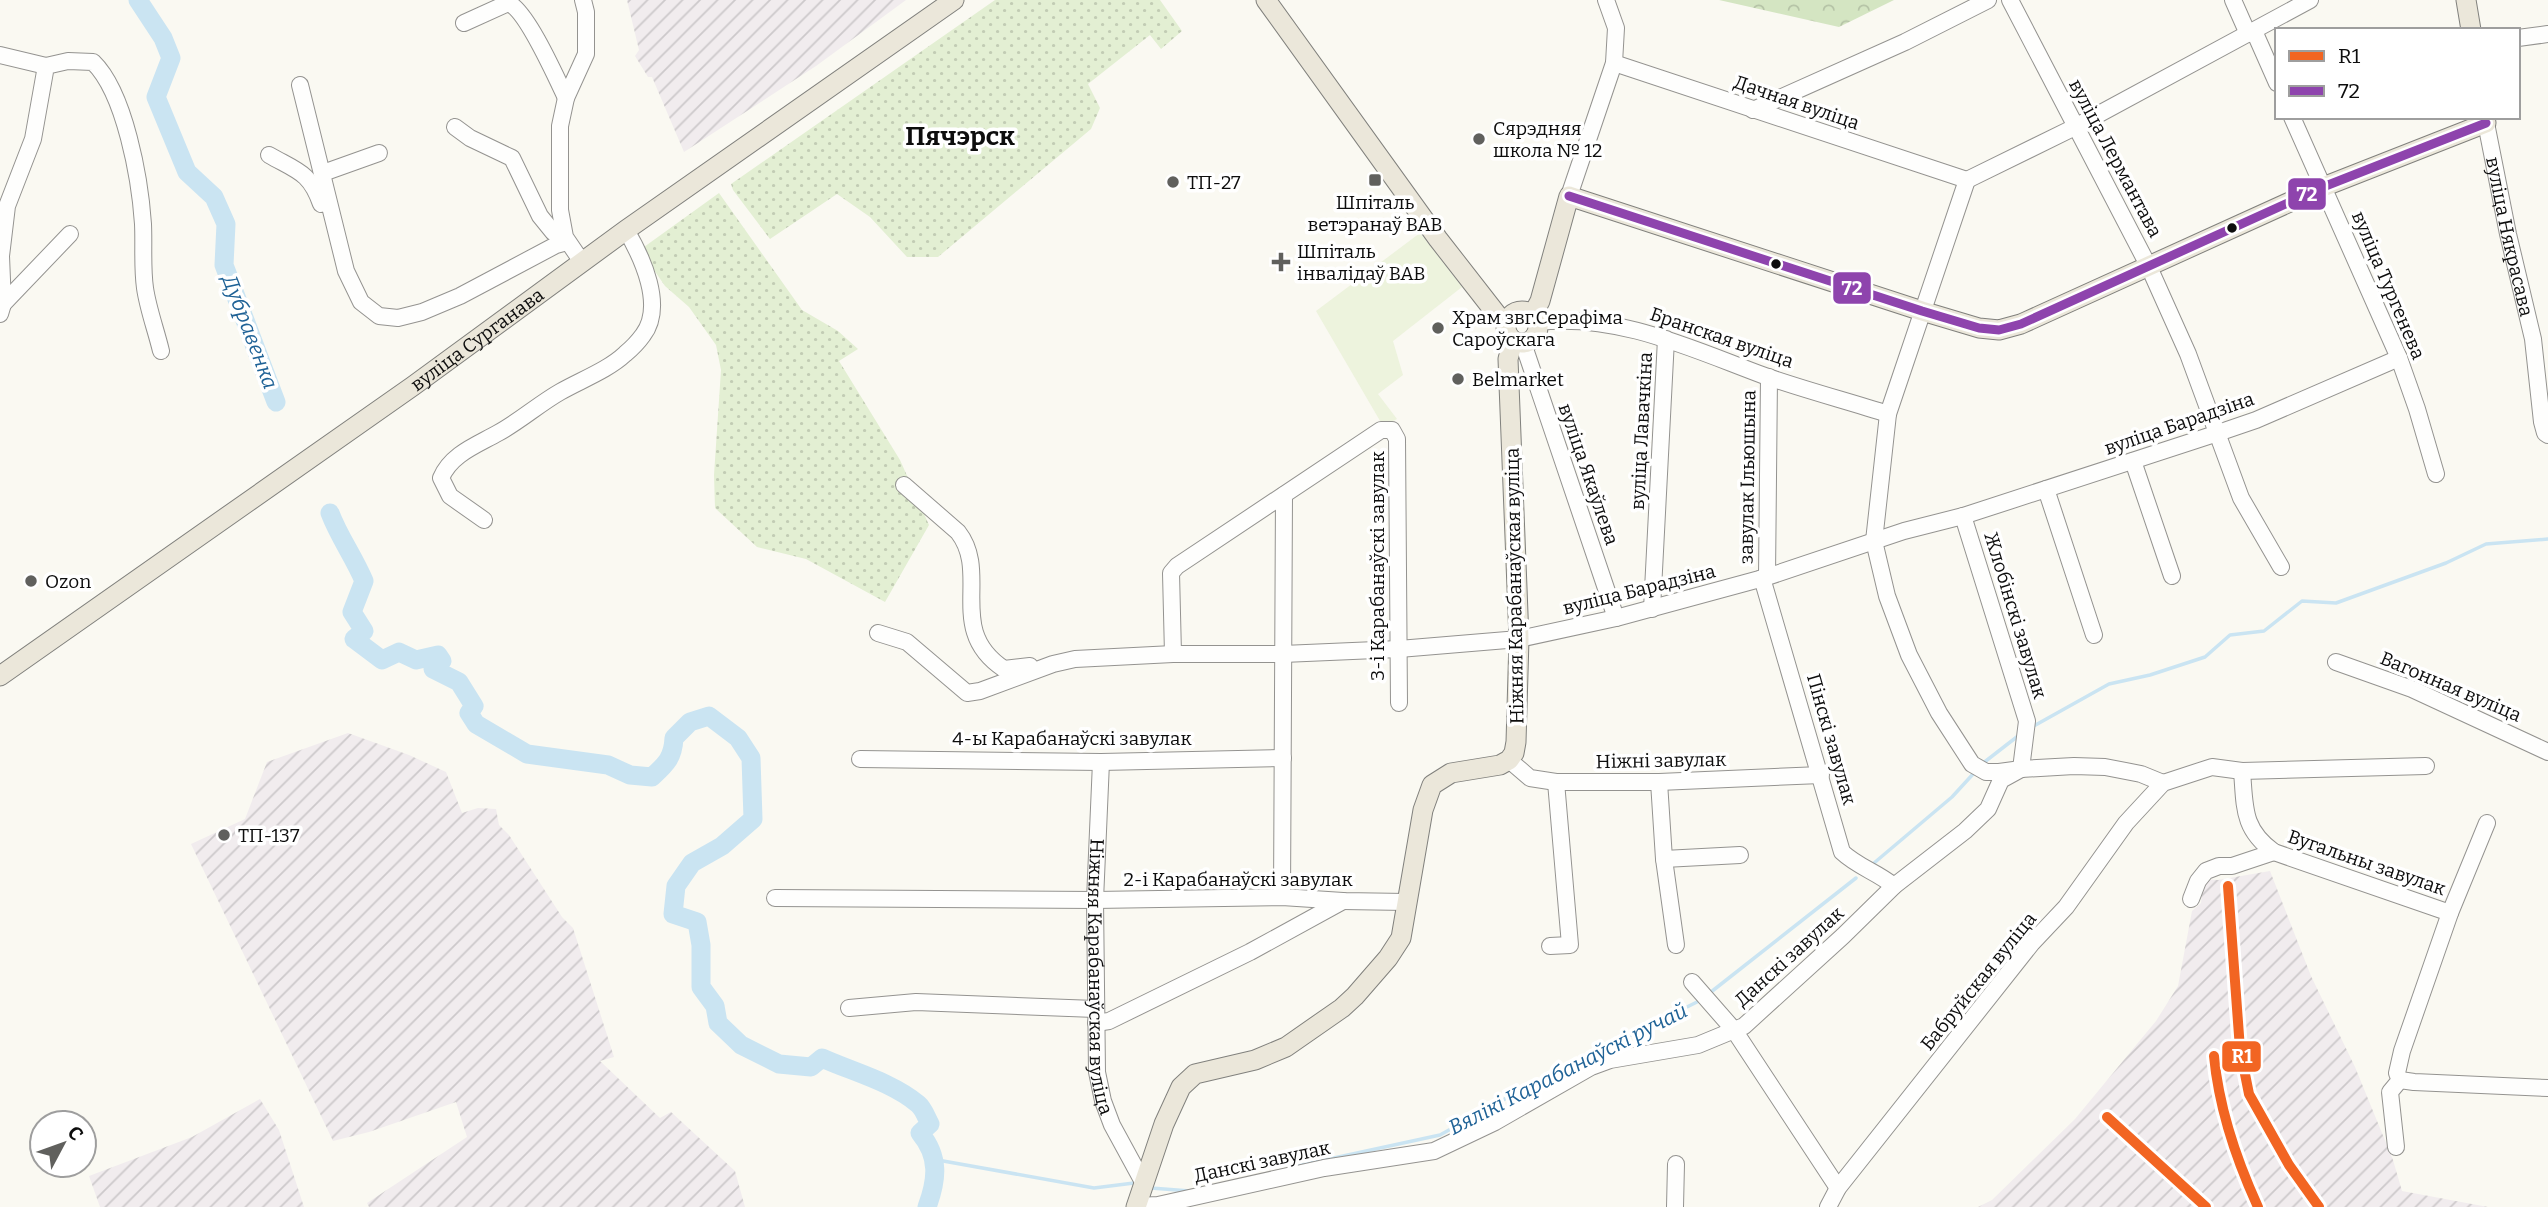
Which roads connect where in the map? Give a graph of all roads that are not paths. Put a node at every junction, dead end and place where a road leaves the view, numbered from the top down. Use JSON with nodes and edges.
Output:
{"nodes":[{"id":1,"x":583,"y":0,"type":"edge"},
{"id":2,"x":954,"y":0,"type":"edge"},
{"id":3,"x":1266,"y":0,"type":"edge"},
{"id":4,"x":1606,"y":0,"type":"edge"},
{"id":5,"x":1987,"y":0,"type":"edge"},
{"id":6,"x":2010,"y":0,"type":"edge"},
{"id":7,"x":2233,"y":0,"type":"edge"},
{"id":8,"x":2310,"y":0,"type":"edge"},
{"id":9,"x":2466,"y":0,"type":"edge"},
{"id":10,"x":464,"y":23,"type":"dead end"},
{"id":11,"x":2471,"y":28,"type":"edge"},
{"id":12,"x":2251,"y":33,"type":"junction"},
{"id":13,"x":2548,"y":34,"type":"edge"},
{"id":14,"x":2520,"y":38,"type":"edge"},
{"id":15,"x":0,"y":55,"type":"edge"},
{"id":16,"x":1614,"y":63,"type":"junction"},
{"id":17,"x":46,"y":66,"type":"junction"},
{"id":18,"x":2275,"y":79,"type":"edge"},
{"id":19,"x":300,"y":85,"type":"dead end"},
{"id":20,"x":566,"y":98,"type":"junction"},
{"id":21,"x":1753,"y":110,"type":"junction"},
{"id":22,"x":2293,"y":119,"type":"edge"},
{"id":23,"x":2486,"y":120,"type":"edge"},
{"id":24,"x":455,"y":127,"type":"dead end"},
{"id":25,"x":2075,"y":127,"type":"junction"},
{"id":26,"x":379,"y":153,"type":"dead end"},
{"id":27,"x":269,"y":155,"type":"dead end"},
{"id":28,"x":323,"y":173,"type":"junction"},
{"id":29,"x":1966,"y":180,"type":"junction"},
{"id":30,"x":2323,"y":187,"type":"junction"},
{"id":31,"x":1569,"y":196,"type":"junction"},
{"id":32,"x":4,"y":206,"type":"edge"},
{"id":33,"x":626,"y":230,"type":"junction"},
{"id":34,"x":70,"y":234,"type":"dead end"},
{"id":35,"x":337,"y":237,"type":"junction"},
{"id":36,"x":568,"y":242,"type":"junction"},
{"id":37,"x":582,"y":262,"type":"junction"},
{"id":38,"x":2149,"y":267,"type":"junction"},
{"id":39,"x":1,"y":309,"type":"edge"},
{"id":40,"x":1922,"y":311,"type":"junction"},
{"id":41,"x":1535,"y":318,"type":"junction"},
{"id":42,"x":1506,"y":321,"type":"junction"},
{"id":43,"x":1666,"y":339,"type":"junction"},
{"id":44,"x":1518,"y":342,"type":"junction"},
{"id":45,"x":161,"y":351,"type":"dead end"},
{"id":46,"x":2399,"y":358,"type":"junction"},
{"id":47,"x":1769,"y":377,"type":"junction"},
{"id":48,"x":1888,"y":414,"type":"junction"},
{"id":49,"x":2218,"y":433,"type":"junction"},
{"id":50,"x":2548,"y":435,"type":"edge"},
{"id":51,"x":2133,"y":461,"type":"junction"},
{"id":52,"x":2436,"y":474,"type":"dead end"},
{"id":53,"x":904,"y":485,"type":"dead end"},
{"id":54,"x":2046,"y":489,"type":"junction"},
{"id":55,"x":1284,"y":495,"type":"junction"},
{"id":56,"x":1963,"y":516,"type":"junction"},
{"id":57,"x":484,"y":520,"type":"dead end"},
{"id":58,"x":1874,"y":541,"type":"junction"},
{"id":59,"x":2281,"y":567,"type":"dead end"},
{"id":60,"x":2172,"y":576,"type":"dead end"},
{"id":61,"x":1764,"y":578,"type":"junction"},
{"id":62,"x":1652,"y":609,"type":"junction"},
{"id":63,"x":1616,"y":618,"type":"junction"},
{"id":64,"x":878,"y":632,"type":"dead end"},
{"id":65,"x":2094,"y":635,"type":"dead end"},
{"id":66,"x":1519,"y":639,"type":"junction"},
{"id":67,"x":1398,"y":649,"type":"junction"},
{"id":68,"x":1283,"y":653,"type":"junction"},
{"id":69,"x":1174,"y":654,"type":"junction"},
{"id":70,"x":2336,"y":662,"type":"dead end"},
{"id":71,"x":1053,"y":664,"type":"junction"},
{"id":72,"x":0,"y":676,"type":"edge"},
{"id":73,"x":1399,"y":703,"type":"dead end"},
{"id":74,"x":2548,"y":752,"type":"edge"},
{"id":75,"x":1283,"y":758,"type":"junction"},
{"id":76,"x":860,"y":759,"type":"dead end"},
{"id":77,"x":1509,"y":760,"type":"junction"},
{"id":78,"x":1101,"y":761,"type":"junction"},
{"id":79,"x":2426,"y":766,"type":"dead end"},
{"id":80,"x":2021,"y":769,"type":"junction"},
{"id":81,"x":2242,"y":771,"type":"junction"},
{"id":82,"x":1821,"y":775,"type":"junction"},
{"id":83,"x":1556,"y":782,"type":"junction"},
{"id":84,"x":1659,"y":782,"type":"junction"},
{"id":85,"x":2163,"y":783,"type":"junction"},
{"id":86,"x":2487,"y":823,"type":"dead end"},
{"id":87,"x":2274,"y":852,"type":"junction"},
{"id":88,"x":1740,"y":855,"type":"dead end"},
{"id":89,"x":1664,"y":859,"type":"junction"},
{"id":90,"x":1894,"y":886,"type":"junction"},
{"id":91,"x":1282,"y":897,"type":"junction"},
{"id":92,"x":775,"y":898,"type":"dead end"},
{"id":93,"x":1095,"y":900,"type":"junction"},
{"id":94,"x":2191,"y":900,"type":"dead end"},
{"id":95,"x":1343,"y":901,"type":"junction"},
{"id":96,"x":1406,"y":902,"type":"junction"},
{"id":97,"x":2450,"y":913,"type":"junction"},
{"id":98,"x":1676,"y":945,"type":"dead end"},
{"id":99,"x":1550,"y":946,"type":"dead end"},
{"id":100,"x":1692,"y":982,"type":"dead end"},
{"id":101,"x":849,"y":1008,"type":"dead end"},
{"id":102,"x":1096,"y":1016,"type":"junction"},
{"id":103,"x":1734,"y":1030,"type":"junction"},
{"id":104,"x":2407,"y":1081,"type":"junction"},
{"id":105,"x":2548,"y":1088,"type":"edge"},
{"id":106,"x":2396,"y":1147,"type":"dead end"},
{"id":107,"x":1676,"y":1164,"type":"dead end"},
{"id":108,"x":1143,"y":1182,"type":"junction"},
{"id":109,"x":1838,"y":1188,"type":"junction"},
{"id":110,"x":1136,"y":1207,"type":"edge"},
{"id":111,"x":1675,"y":1207,"type":"edge"},
{"id":112,"x":1828,"y":1207,"type":"edge"}],
"edges":[{"from":1,"to":20,"type":"street"},
{"from":2,"to":33,"type":"main road","name":"вуліца Сурганава"},
{"from":3,"to":42,"type":"main road"},
{"from":4,"to":16,"type":"street"},
{"from":5,"to":21,"type":"street"},
{"from":6,"to":25,"type":"street","name":"вуліца Лермантава"},
{"from":7,"to":12,"type":"street"},
{"from":8,"to":12,"type":"street"},
{"from":9,"to":11,"type":"main road"},
{"from":10,"to":20,"type":"street"},
{"from":12,"to":18,"type":"street"},
{"from":12,"to":25,"type":"street"},
{"from":13,"to":14,"type":"street"},
{"from":15,"to":17,"type":"street"},
{"from":16,"to":21,"type":"street","name":"Дачная вуліца"},
{"from":16,"to":31,"type":"street"},
{"from":17,"to":32,"type":"street"},
{"from":17,"to":45,"type":"street"},
{"from":19,"to":28,"type":"street","name":"вуліца Сурганава"},
{"from":20,"to":36,"type":"street"},
{"from":21,"to":29,"type":"street","name":"Дачная вуліца"},
{"from":22,"to":30,"type":"street","name":"вуліца Тургенева"},
{"from":23,"to":30,"type":"main road"},
{"from":23,"to":50,"type":"street","name":"вуліца Някрасава"},
{"from":24,"to":36,"type":"street"},
{"from":25,"to":29,"type":"street"},
{"from":25,"to":38,"type":"street","name":"вуліца Лермантава"},
{"from":26,"to":28,"type":"street"},
{"from":27,"to":35,"type":"street"},
{"from":28,"to":35,"type":"street","name":"вуліца Сурганава"},
{"from":29,"to":40,"type":"street"},
{"from":30,"to":38,"type":"main road"},
{"from":30,"to":46,"type":"street","name":"вуліца Тургенева"},
{"from":31,"to":40,"type":"main road"},
{"from":31,"to":41,"type":"main road"},
{"from":32,"to":39,"type":"street"},
{"from":33,"to":37,"type":"main road","name":"вуліца Сурганава"},
{"from":33,"to":57,"type":"street"},
{"from":34,"to":39,"type":"street"},
{"from":35,"to":36,"type":"street","name":"вуліца Сурганава"},
{"from":36,"to":37,"type":"street"},
{"from":37,"to":72,"type":"main road","name":"вуліца Сурганава"},
{"from":38,"to":40,"type":"main road"},
{"from":38,"to":49,"type":"street","name":"вуліца Лермантава"},
{"from":40,"to":48,"type":"street"},
{"from":41,"to":42,"type":"main road"},
{"from":41,"to":43,"type":"street","name":"Бранская вуліца"},
{"from":41,"to":44,"type":"main road"},
{"from":42,"to":44,"type":"main road"},
{"from":43,"to":47,"type":"street","name":"Бранская вуліца"},
{"from":43,"to":62,"type":"street","name":"вуліца Лавачкіна"},
{"from":44,"to":63,"type":"street","name":"вуліца Якаўлева"},
{"from":44,"to":66,"type":"main road","name":"Ніжняя Карабанаўская вуліца"},
{"from":46,"to":49,"type":"street","name":"вуліца Барадзіна"},
{"from":46,"to":52,"type":"street","name":"вуліца Тургенева"},
{"from":47,"to":48,"type":"street","name":"Бранская вуліца"},
{"from":47,"to":61,"type":"street","name":"завулак Ільюшына"},
{"from":48,"to":58,"type":"street"},
{"from":49,"to":51,"type":"street","name":"вуліца Барадзіна"},
{"from":49,"to":59,"type":"street","name":"вуліца Лермантава"},
{"from":51,"to":54,"type":"street","name":"вуліца Барадзіна"},
{"from":51,"to":60,"type":"street"},
{"from":53,"to":71,"type":"street"},
{"from":54,"to":56,"type":"street","name":"вуліца Барадзіна"},
{"from":54,"to":65,"type":"street"},
{"from":55,"to":67,"type":"street","name":"3-і Карабанаўскі завулак"},
{"from":55,"to":68,"type":"street"},
{"from":55,"to":69,"type":"street"},
{"from":56,"to":58,"type":"street","name":"вуліца Барадзіна"},
{"from":56,"to":80,"type":"street","name":"Жлобінскі завулак"},
{"from":58,"to":61,"type":"street","name":"вуліца Барадзіна"},
{"from":58,"to":80,"type":"street"},
{"from":61,"to":62,"type":"street","name":"вуліца Барадзіна"},
{"from":61,"to":82,"type":"street","name":"Пінскі завулак"},
{"from":62,"to":63,"type":"street","name":"вуліца Барадзіна"},
{"from":63,"to":66,"type":"street","name":"вуліца Барадзіна"},
{"from":64,"to":71,"type":"street","name":"вуліца Барадзіна"},
{"from":66,"to":67,"type":"street","name":"вуліца Барадзіна"},
{"from":66,"to":77,"type":"main road","name":"Ніжняя Карабанаўская вуліца"},
{"from":67,"to":68,"type":"street","name":"вуліца Барадзіна"},
{"from":67,"to":73,"type":"street","name":"3-і Карабанаўскі завулак"},
{"from":68,"to":69,"type":"street","name":"вуліца Барадзіна"},
{"from":68,"to":75,"type":"street"},
{"from":69,"to":71,"type":"street","name":"вуліца Барадзіна"},
{"from":70,"to":74,"type":"street","name":"Вагонная вуліца"},
{"from":75,"to":78,"type":"street","name":"4-ы Карабанаўскі завулак"},
{"from":75,"to":91,"type":"street"},
{"from":76,"to":78,"type":"street","name":"4-ы Карабанаўскі завулак"},
{"from":77,"to":83,"type":"street","name":"Ніжні завулак"},
{"from":77,"to":96,"type":"main road"},
{"from":78,"to":93,"type":"street","name":"Ніжняя Карабанаўская вуліца"},
{"from":79,"to":81,"type":"street","name":"Бабруйская вуліца"},
{"from":80,"to":85,"type":"street"},
{"from":80,"to":90,"type":"street","name":"Данскі завулак"},
{"from":81,"to":85,"type":"street","name":"Бабруйская вуліца"},
{"from":81,"to":87,"type":"street","name":"Вугальны завулак"},
{"from":82,"to":84,"type":"street","name":"Ніжні завулак"},
{"from":82,"to":90,"type":"street","name":"Пінскі завулак"},
{"from":83,"to":84,"type":"street","name":"Ніжні завулак"},
{"from":83,"to":99,"type":"street"},
{"from":84,"to":89,"type":"street"},
{"from":85,"to":109,"type":"street","name":"Бабруйская вуліца"},
{"from":86,"to":97,"type":"street"},
{"from":87,"to":94,"type":"street"},
{"from":87,"to":97,"type":"street","name":"Вугальны завулак"},
{"from":88,"to":89,"type":"street"},
{"from":89,"to":98,"type":"street"},
{"from":90,"to":103,"type":"street","name":"Данскі завулак"},
{"from":91,"to":93,"type":"street","name":"2-і Карабанаўскі завулак"},
{"from":91,"to":95,"type":"street","name":"2-і Карабанаўскі завулак"},
{"from":92,"to":93,"type":"street","name":"2-і Карабанаўскі завулак"},
{"from":93,"to":102,"type":"street","name":"Ніжняя Карабанаўская вуліца"},
{"from":95,"to":96,"type":"street","name":"2-і Карабанаўскі завулак"},
{"from":95,"to":102,"type":"street"},
{"from":96,"to":108,"type":"main road"},
{"from":97,"to":104,"type":"street"},
{"from":100,"to":103,"type":"street"},
{"from":101,"to":102,"type":"street"},
{"from":102,"to":108,"type":"street","name":"Ніжняя Карабанаўская вуліца"},
{"from":103,"to":109,"type":"street"},
{"from":103,"to":110,"type":"street","name":"Данскі завулак"},
{"from":104,"to":105,"type":"street"},
{"from":104,"to":106,"type":"street"},
{"from":107,"to":111,"type":"street"},
{"from":108,"to":110,"type":"main road"},
{"from":109,"to":112,"type":"street","name":"Бабруйская вуліца"}]}
